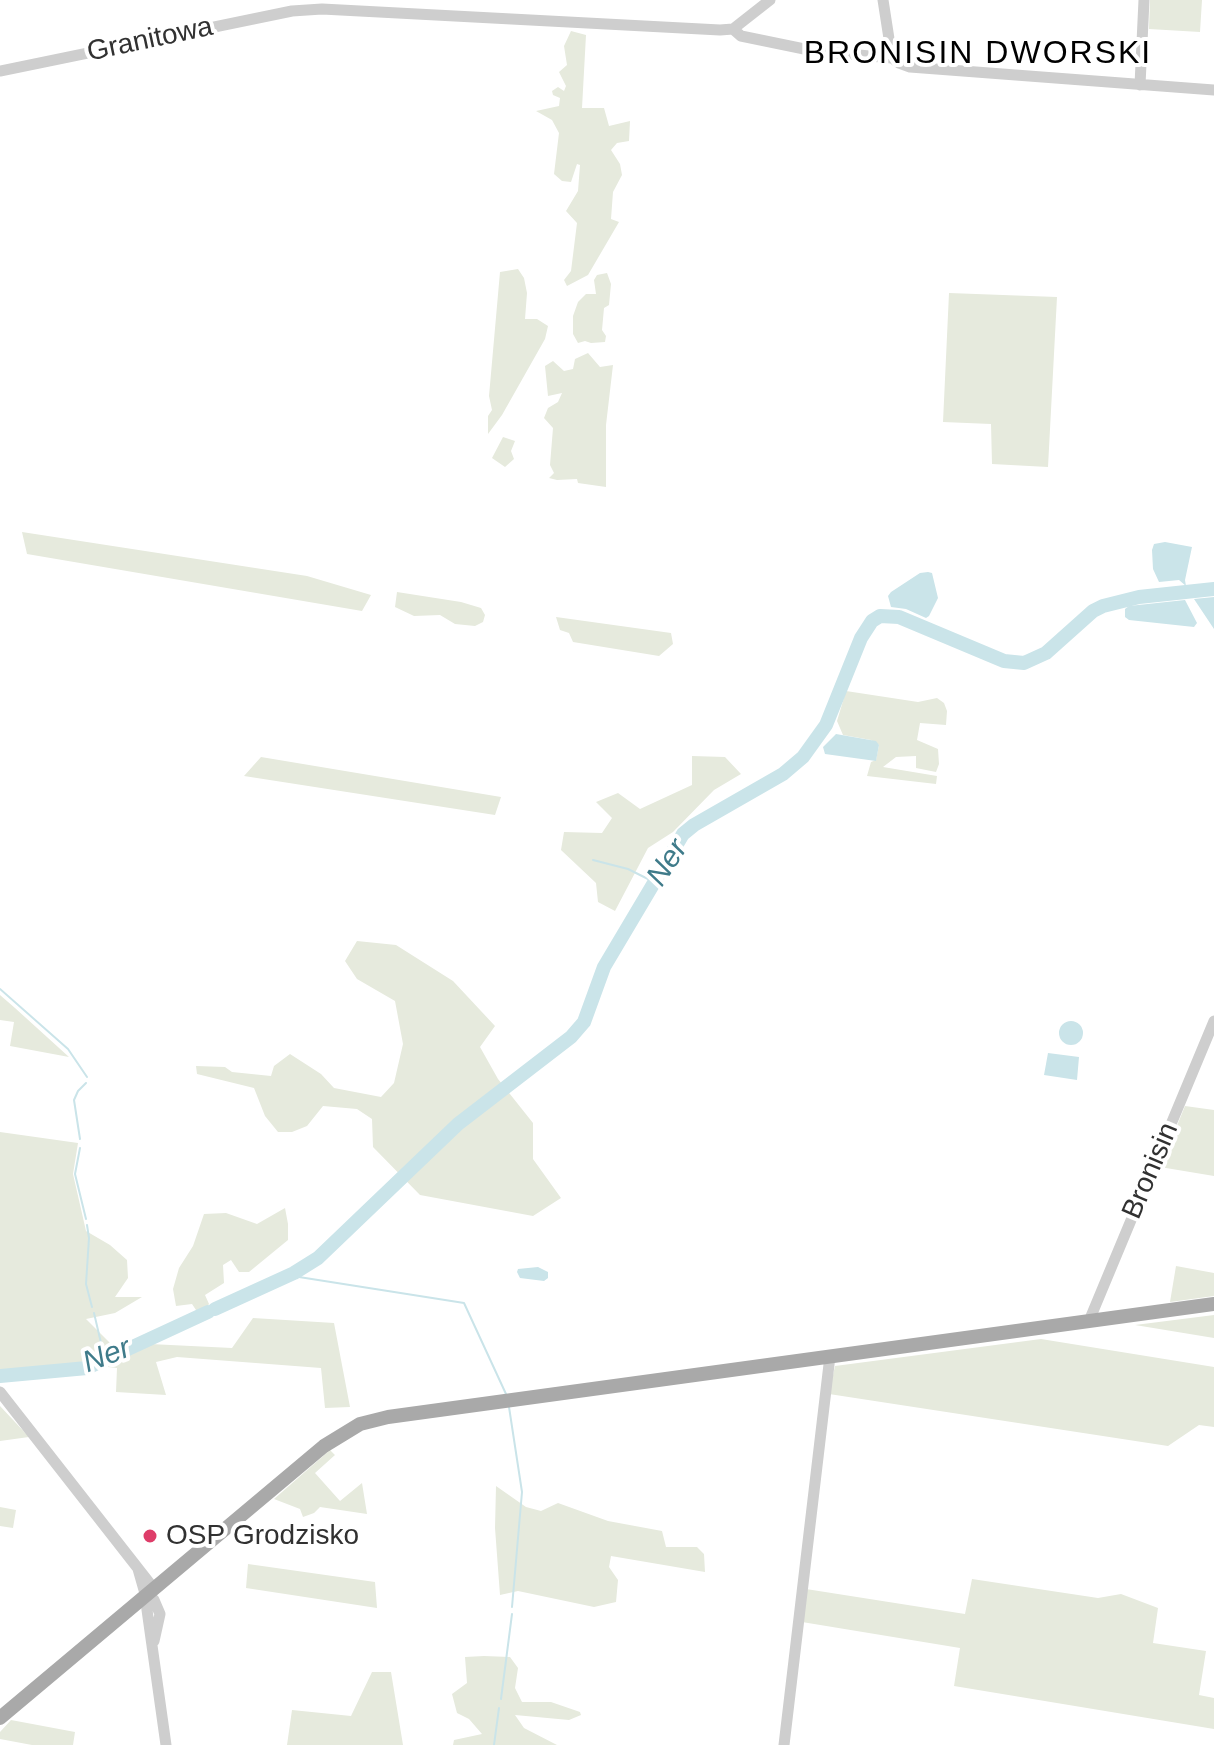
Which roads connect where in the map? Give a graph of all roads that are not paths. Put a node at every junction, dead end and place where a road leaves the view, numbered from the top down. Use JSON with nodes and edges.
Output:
{"nodes":[{"id":1,"x":770,"y":0,"type":"edge"},
{"id":2,"x":883,"y":0,"type":"edge"},
{"id":3,"x":1144,"y":0,"type":"edge"},
{"id":4,"x":733,"y":29,"type":"junction"},
{"id":5,"x":892,"y":58,"type":"junction"},
{"id":6,"x":0,"y":71,"type":"edge"},
{"id":7,"x":1140,"y":85,"type":"junction"},
{"id":8,"x":1214,"y":90,"type":"edge"},
{"id":9,"x":1214,"y":1021,"type":"edge"},
{"id":10,"x":1214,"y":1304,"type":"edge"},
{"id":11,"x":1089,"y":1321,"type":"junction"},
{"id":12,"x":830,"y":1356,"type":"junction"},
{"id":13,"x":0,"y":1392,"type":"edge"},
{"id":14,"x":149,"y":1595,"type":"junction"},
{"id":15,"x":0,"y":1718,"type":"edge"},
{"id":16,"x":166,"y":1745,"type":"edge"},
{"id":17,"x":784,"y":1745,"type":"edge"}],
"edges":[{"from":1,"to":4,"type":"street"},
{"from":2,"to":5,"type":"street"},
{"from":3,"to":7,"type":"street"},
{"from":4,"to":5,"type":"street","name":"Granitowa"},
{"from":4,"to":6,"type":"street","name":"Granitowa"},
{"from":5,"to":7,"type":"street","name":"Granitowa"},
{"from":7,"to":8,"type":"street","name":"Granitowa"},
{"from":9,"to":11,"type":"street","name":"Bronisin"},
{"from":10,"to":11,"type":"main road"},
{"from":11,"to":12,"type":"main road"},
{"from":12,"to":14,"type":"main road"},
{"from":12,"to":17,"type":"street"},
{"from":13,"to":14,"type":"street"},
{"from":14,"to":15,"type":"main road"},
{"from":14,"to":16,"type":"street"}]}
